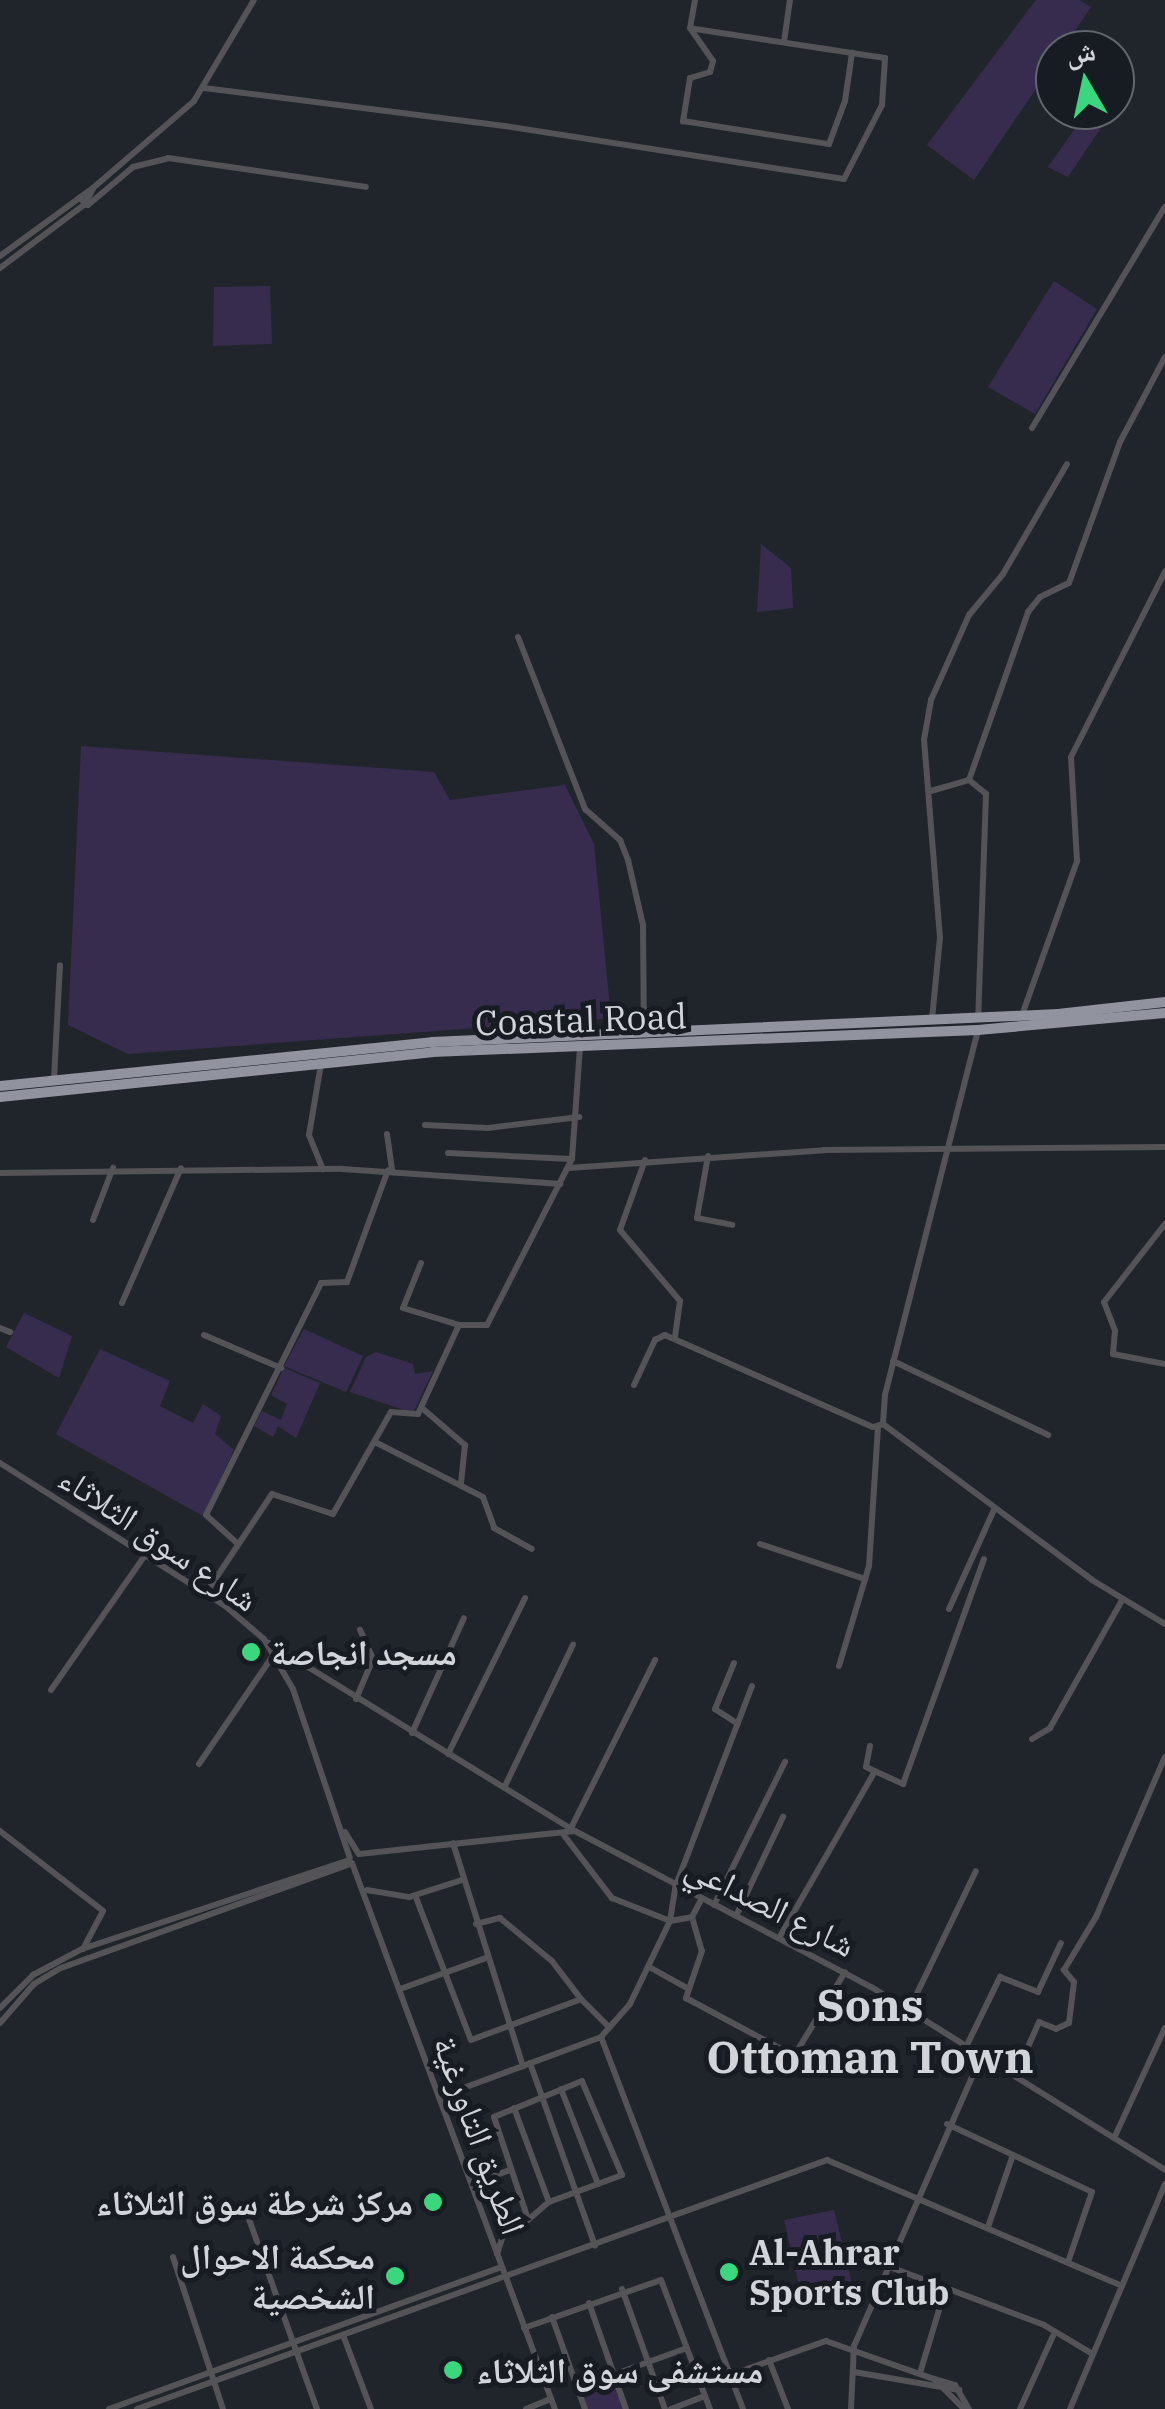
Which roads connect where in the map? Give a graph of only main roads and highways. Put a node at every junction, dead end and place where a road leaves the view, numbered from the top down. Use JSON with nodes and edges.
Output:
{"nodes":[{"id":1,"x":1165,"y":1002,"type":"edge"},
{"id":2,"x":1165,"y":1013,"type":"edge"},
{"id":3,"x":844,"y":1024,"type":"junction"},
{"id":4,"x":978,"y":1024,"type":"junction"},
{"id":5,"x":844,"y":1036,"type":"junction"},
{"id":6,"x":111,"y":1080,"type":"junction"},
{"id":7,"x":0,"y":1095,"type":"edge"}],
"edges":[{"from":1,"to":4,"type":"highway","name":"Coastal Road"},
{"from":2,"to":4,"type":"highway","name":"Coastal Road"},
{"from":3,"to":4,"type":"highway","name":"Coastal Road"},
{"from":3,"to":5,"type":"highway"},
{"from":3,"to":6,"type":"highway","name":"Coastal Road"},
{"from":4,"to":5,"type":"highway","name":"Coastal Road"},
{"from":5,"to":6,"type":"highway","name":"Coastal Road"},
{"from":6,"to":7,"type":"highway","name":"Coastal Road"},
{"from":6,"to":7,"type":"highway","name":"Coastal Road"}]}
